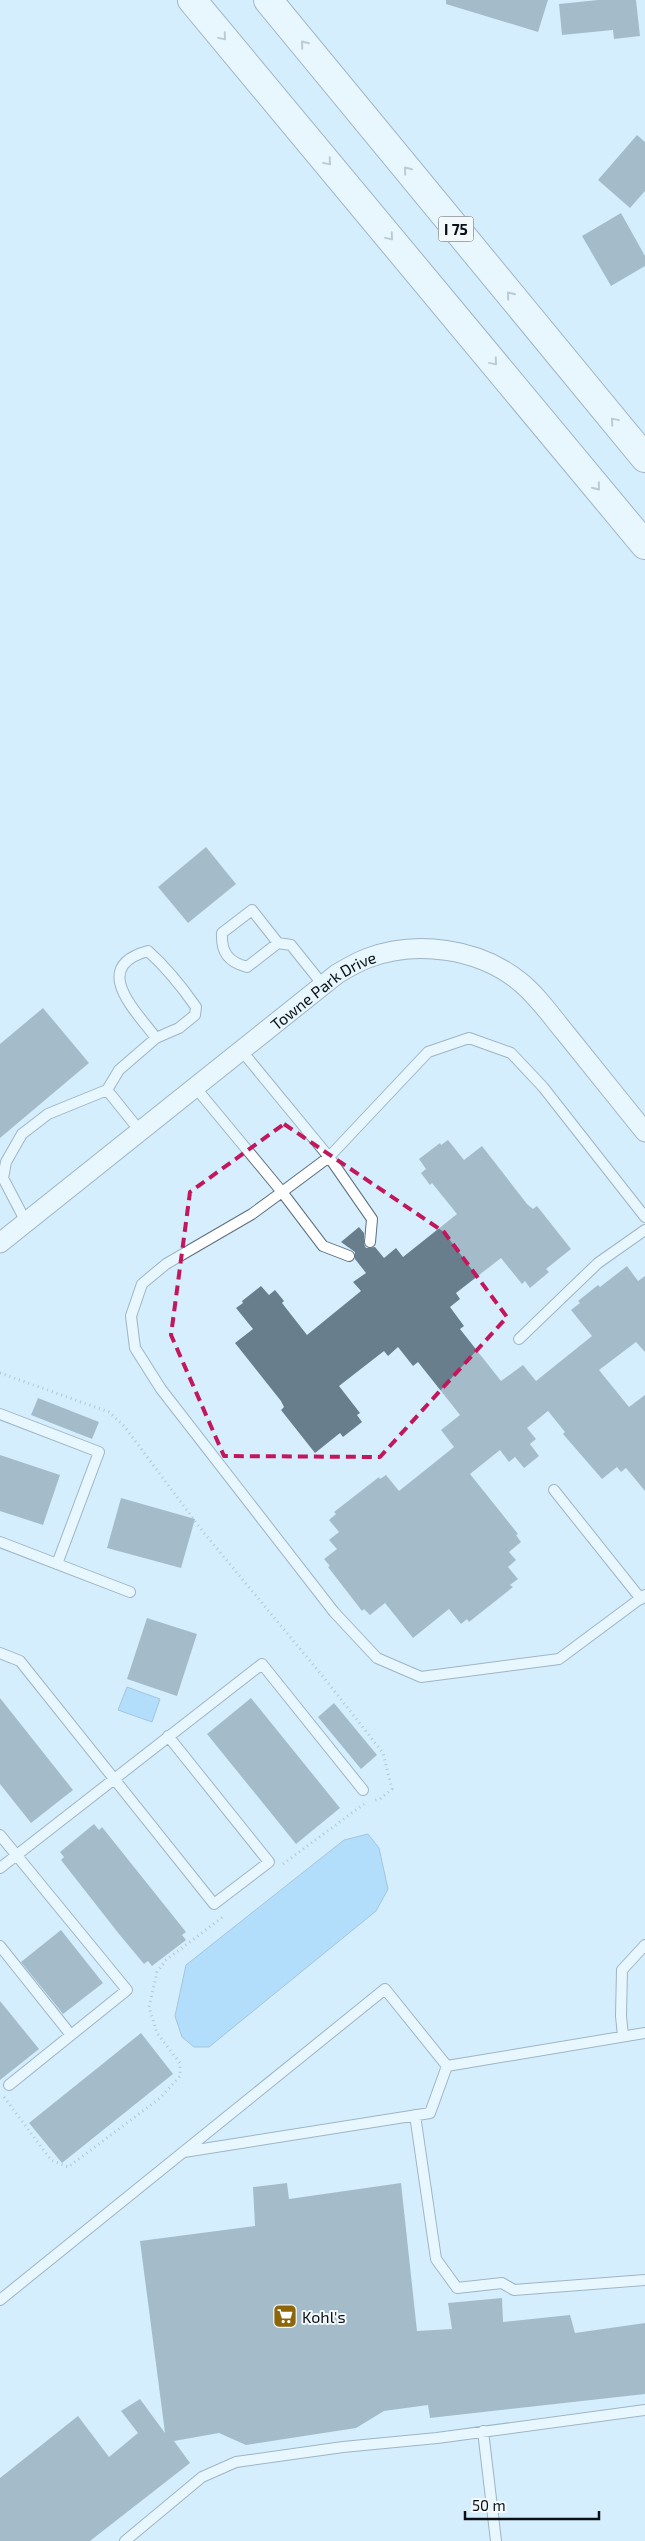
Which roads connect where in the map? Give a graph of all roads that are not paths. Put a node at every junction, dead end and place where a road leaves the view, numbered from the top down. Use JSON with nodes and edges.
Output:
{"nodes":[{"id":1,"x":192,"y":0,"type":"edge"},
{"id":2,"x":268,"y":0,"type":"edge"},
{"id":3,"x":645,"y":458,"type":"edge"},
{"id":4,"x":645,"y":546,"type":"edge"},
{"id":5,"x":278,"y":943,"type":"junction"},
{"id":6,"x":324,"y":985,"type":"junction"},
{"id":7,"x":156,"y":1038,"type":"junction"},
{"id":8,"x":241,"y":1050,"type":"junction"},
{"id":9,"x":196,"y":1087,"type":"junction"},
{"id":10,"x":107,"y":1090,"type":"junction"},
{"id":11,"x":140,"y":1131,"type":"junction"},
{"id":12,"x":645,"y":1132,"type":"edge"},
{"id":13,"x":329,"y":1157,"type":"junction"},
{"id":14,"x":282,"y":1192,"type":"junction"},
{"id":15,"x":645,"y":1217,"type":"edge"},
{"id":16,"x":26,"y":1222,"type":"junction"},
{"id":17,"x":645,"y":1230,"type":"edge"},
{"id":18,"x":0,"y":1241,"type":"edge"},
{"id":19,"x":370,"y":1242,"type":"dead end"},
{"id":20,"x":349,"y":1256,"type":"dead end"},
{"id":21,"x":519,"y":1339,"type":"dead end"},
{"id":22,"x":0,"y":1414,"type":"edge"},
{"id":23,"x":554,"y":1490,"type":"dead end"},
{"id":24,"x":0,"y":1542,"type":"edge"},
{"id":25,"x":57,"y":1564,"type":"junction"},
{"id":26,"x":130,"y":1592,"type":"dead end"},
{"id":27,"x":643,"y":1597,"type":"edge"},
{"id":28,"x":0,"y":1653,"type":"edge"},
{"id":29,"x":168,"y":1736,"type":"junction"},
{"id":30,"x":114,"y":1777,"type":"junction"},
{"id":31,"x":363,"y":1790,"type":"dead end"},
{"id":32,"x":0,"y":1835,"type":"edge"},
{"id":33,"x":16,"y":1855,"type":"junction"},
{"id":34,"x":0,"y":1868,"type":"edge"},
{"id":35,"x":645,"y":1945,"type":"edge"},
{"id":36,"x":0,"y":1946,"type":"edge"},
{"id":37,"x":645,"y":2033,"type":"edge"},
{"id":38,"x":70,"y":2035,"type":"junction"},
{"id":39,"x":624,"y":2036,"type":"junction"},
{"id":40,"x":447,"y":2066,"type":"junction"},
{"id":41,"x":9,"y":2085,"type":"dead end"},
{"id":42,"x":416,"y":2115,"type":"junction"},
{"id":43,"x":183,"y":2152,"type":"junction"},
{"id":44,"x":645,"y":2280,"type":"edge"},
{"id":45,"x":0,"y":2300,"type":"edge"},
{"id":46,"x":645,"y":2410,"type":"edge"},
{"id":47,"x":483,"y":2431,"type":"junction"},
{"id":48,"x":125,"y":2541,"type":"edge"},
{"id":49,"x":496,"y":2541,"type":"edge"}],
"edges":[{"from":1,"to":4,"type":"highway","one_way":true},
{"from":3,"to":2,"type":"highway","number":"I 75","one_way":true},
{"from":5,"to":5,"type":"lane"},
{"from":5,"to":6,"type":"lane"},
{"from":6,"to":8,"type":"street","name":"Towne Park Drive"},
{"from":6,"to":12,"type":"street","name":"Towne Park Drive"},
{"from":7,"to":7,"type":"lane"},
{"from":7,"to":10,"type":"lane"},
{"from":8,"to":9,"type":"street","name":"Towne Park Drive"},
{"from":8,"to":13,"type":"lane"},
{"from":9,"to":11,"type":"street","name":"Towne Park Drive"},
{"from":9,"to":14,"type":"lane"},
{"from":10,"to":11,"type":"lane"},
{"from":10,"to":16,"type":"lane"},
{"from":11,"to":16,"type":"street","name":"Towne Park Drive"},
{"from":13,"to":14,"type":"lane"},
{"from":13,"to":15,"type":"lane"},
{"from":13,"to":19,"type":"lane"},
{"from":14,"to":20,"type":"lane"},
{"from":14,"to":27,"type":"lane"},
{"from":16,"to":18,"type":"street","name":"Towne Park Drive"},
{"from":17,"to":21,"type":"lane"},
{"from":22,"to":25,"type":"lane"},
{"from":23,"to":27,"type":"lane"},
{"from":24,"to":25,"type":"lane"},
{"from":25,"to":26,"type":"lane"},
{"from":28,"to":30,"type":"lane"},
{"from":29,"to":30,"type":"lane"},
{"from":29,"to":30,"type":"lane"},
{"from":29,"to":31,"type":"lane"},
{"from":30,"to":33,"type":"lane"},
{"from":32,"to":33,"type":"lane"},
{"from":33,"to":34,"type":"lane"},
{"from":33,"to":38,"type":"lane"},
{"from":35,"to":39,"type":"lane"},
{"from":36,"to":38,"type":"lane"},
{"from":37,"to":39,"type":"lane"},
{"from":38,"to":41,"type":"lane"},
{"from":39,"to":40,"type":"lane"},
{"from":40,"to":42,"type":"lane"},
{"from":40,"to":43,"type":"lane"},
{"from":42,"to":43,"type":"lane"},
{"from":42,"to":44,"type":"lane"},
{"from":43,"to":45,"type":"lane"},
{"from":46,"to":47,"type":"lane"},
{"from":47,"to":48,"type":"lane"},
{"from":47,"to":49,"type":"lane"}]}
